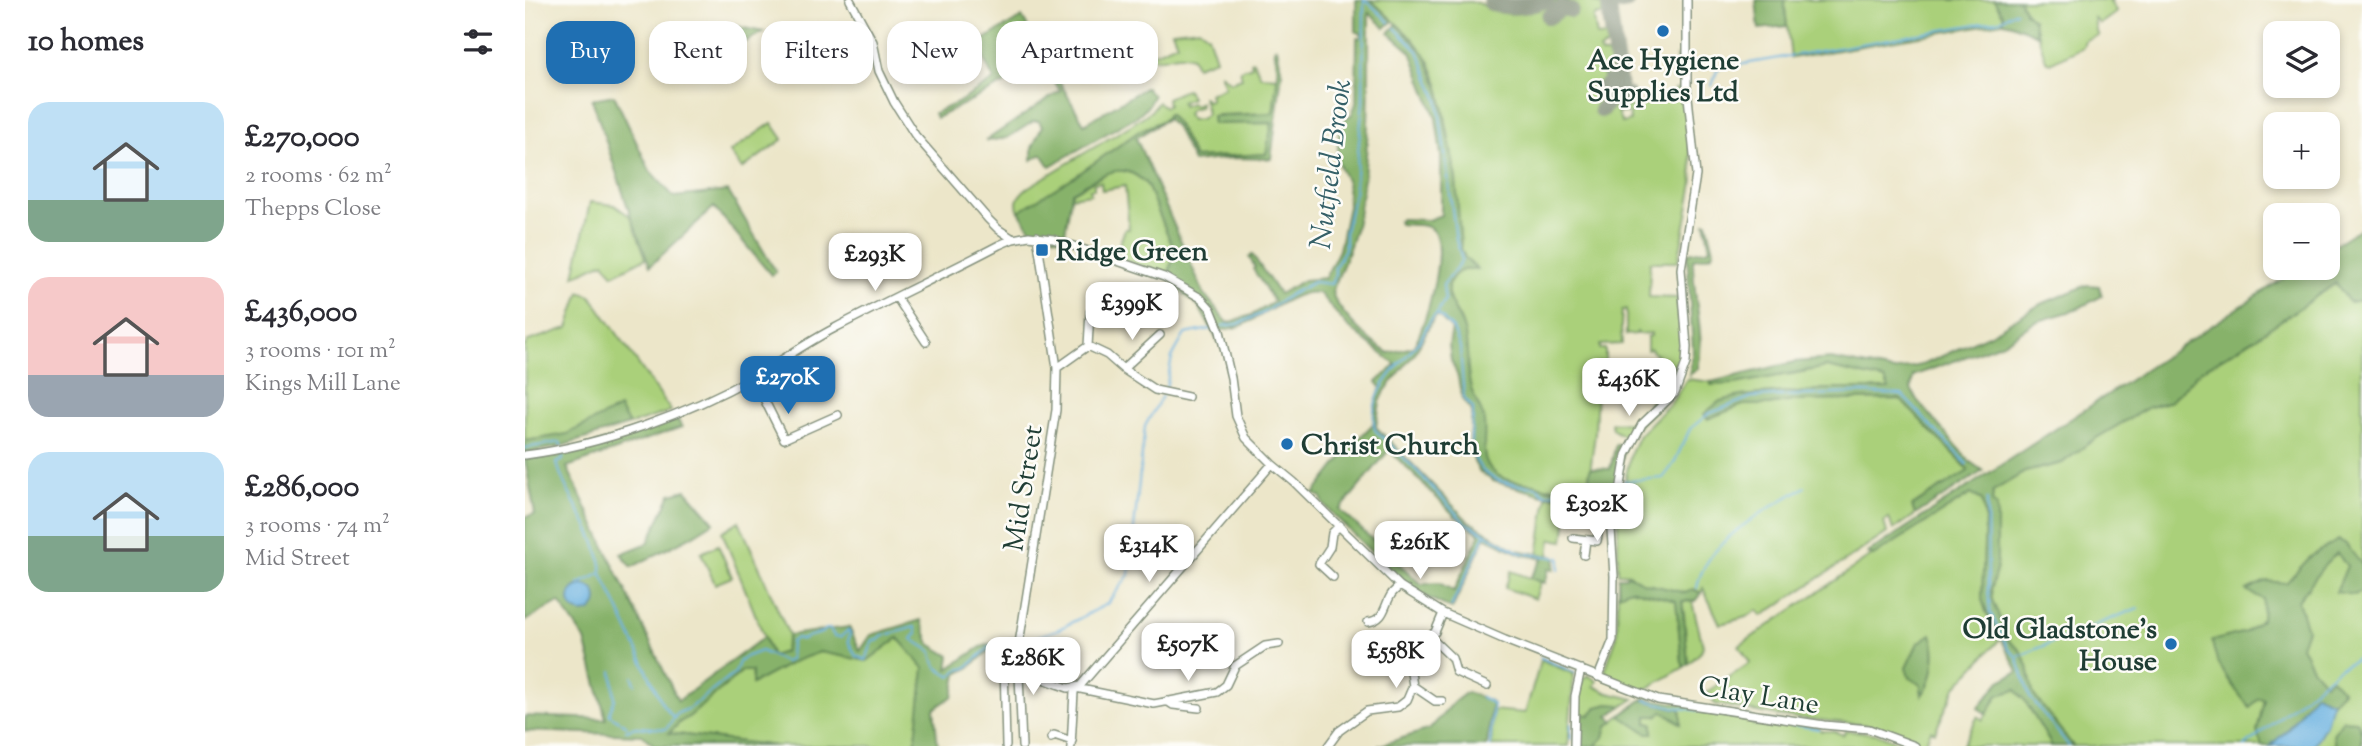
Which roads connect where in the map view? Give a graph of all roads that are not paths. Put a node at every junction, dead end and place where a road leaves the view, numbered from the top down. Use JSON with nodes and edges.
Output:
{"nodes":[{"id":1,"x":849,"y":0,"type":"edge"},
{"id":2,"x":1687,"y":0,"type":"edge"},
{"id":3,"x":998,"y":229,"type":"junction"},
{"id":4,"x":1037,"y":236,"type":"junction"},
{"id":5,"x":1013,"y":239,"type":"junction"},
{"id":6,"x":999,"y":245,"type":"junction"},
{"id":7,"x":897,"y":298,"type":"junction"},
{"id":8,"x":1142,"y":299,"type":"dead end"},
{"id":9,"x":1160,"y":335,"type":"dead end"},
{"id":10,"x":926,"y":342,"type":"dead end"},
{"id":11,"x":1088,"y":346,"type":"junction"},
{"id":12,"x":1057,"y":368,"type":"junction"},
{"id":13,"x":1123,"y":369,"type":"junction"},
{"id":14,"x":753,"y":377,"type":"junction"},
{"id":15,"x":1188,"y":397,"type":"dead end"},
{"id":16,"x":838,"y":415,"type":"dead end"},
{"id":17,"x":525,"y":455,"type":"edge"},
{"id":18,"x":1272,"y":464,"type":"junction"},
{"id":19,"x":1340,"y":525,"type":"junction"},
{"id":20,"x":1611,"y":525,"type":"junction"},
{"id":21,"x":1573,"y":538,"type":"dead end"},
{"id":22,"x":1586,"y":540,"type":"junction"},
{"id":23,"x":1584,"y":555,"type":"dead end"},
{"id":24,"x":1333,"y":576,"type":"dead end"},
{"id":25,"x":1400,"y":586,"type":"junction"},
{"id":26,"x":1443,"y":613,"type":"junction"},
{"id":27,"x":1368,"y":622,"type":"dead end"},
{"id":28,"x":1429,"y":636,"type":"junction"},
{"id":29,"x":1279,"y":644,"type":"dead end"},
{"id":30,"x":1004,"y":662,"type":"dead end"},
{"id":31,"x":1581,"y":669,"type":"junction"},
{"id":32,"x":1018,"y":670,"type":"junction"},
{"id":33,"x":1598,"y":677,"type":"junction"},
{"id":34,"x":1413,"y":686,"type":"junction"},
{"id":35,"x":1487,"y":686,"type":"dead end"},
{"id":36,"x":1076,"y":688,"type":"junction"},
{"id":37,"x":1005,"y":691,"type":"junction"},
{"id":38,"x":1019,"y":694,"type":"junction"},
{"id":39,"x":1166,"y":701,"type":"junction"},
{"id":40,"x":1438,"y":701,"type":"dead end"},
{"id":41,"x":1199,"y":708,"type":"dead end"},
{"id":42,"x":1051,"y":738,"type":"dead end"},
{"id":43,"x":1071,"y":744,"type":"edge"},
{"id":44,"x":1006,"y":746,"type":"edge"},
{"id":45,"x":1022,"y":746,"type":"edge"},
{"id":46,"x":1328,"y":746,"type":"edge"},
{"id":47,"x":1574,"y":746,"type":"edge"},
{"id":48,"x":1915,"y":746,"type":"edge"}],
"edges":[{"from":1,"to":3,"type":"street"},
{"from":2,"to":20,"type":"street"},
{"from":3,"to":5,"type":"street"},
{"from":3,"to":6,"type":"street"},
{"from":4,"to":5,"type":"street"},
{"from":4,"to":12,"type":"street","name":"Mid Street"},
{"from":4,"to":18,"type":"street","name":"Clay Lane"},
{"from":5,"to":6,"type":"street"},
{"from":6,"to":7,"type":"street"},
{"from":7,"to":10,"type":"street"},
{"from":7,"to":14,"type":"street"},
{"from":8,"to":11,"type":"street"},
{"from":9,"to":13,"type":"street"},
{"from":11,"to":12,"type":"street"},
{"from":11,"to":13,"type":"street"},
{"from":12,"to":32,"type":"street","name":"Mid Street"},
{"from":13,"to":15,"type":"street"},
{"from":14,"to":16,"type":"street"},
{"from":14,"to":17,"type":"street"},
{"from":18,"to":19,"type":"street","name":"Clay Lane"},
{"from":18,"to":36,"type":"street"},
{"from":19,"to":24,"type":"street"},
{"from":19,"to":25,"type":"street","name":"Clay Lane"},
{"from":20,"to":22,"type":"street"},
{"from":20,"to":33,"type":"street"},
{"from":21,"to":22,"type":"street"},
{"from":22,"to":23,"type":"street"},
{"from":25,"to":26,"type":"street","name":"Clay Lane"},
{"from":25,"to":27,"type":"street"},
{"from":26,"to":28,"type":"street"},
{"from":26,"to":31,"type":"street","name":"Clay Lane"},
{"from":28,"to":34,"type":"street"},
{"from":28,"to":35,"type":"street"},
{"from":29,"to":39,"type":"street"},
{"from":30,"to":37,"type":"street"},
{"from":31,"to":33,"type":"street","name":"Clay Lane"},
{"from":31,"to":47,"type":"street"},
{"from":32,"to":36,"type":"street"},
{"from":32,"to":38,"type":"street","name":"Mid Street"},
{"from":33,"to":48,"type":"street","name":"Clay Lane"},
{"from":34,"to":40,"type":"street"},
{"from":34,"to":46,"type":"street"},
{"from":36,"to":39,"type":"street"},
{"from":36,"to":43,"type":"street"},
{"from":37,"to":38,"type":"street"},
{"from":37,"to":44,"type":"street"},
{"from":38,"to":45,"type":"street","name":"Mid Street"},
{"from":39,"to":41,"type":"street"},
{"from":42,"to":43,"type":"street"}]}
